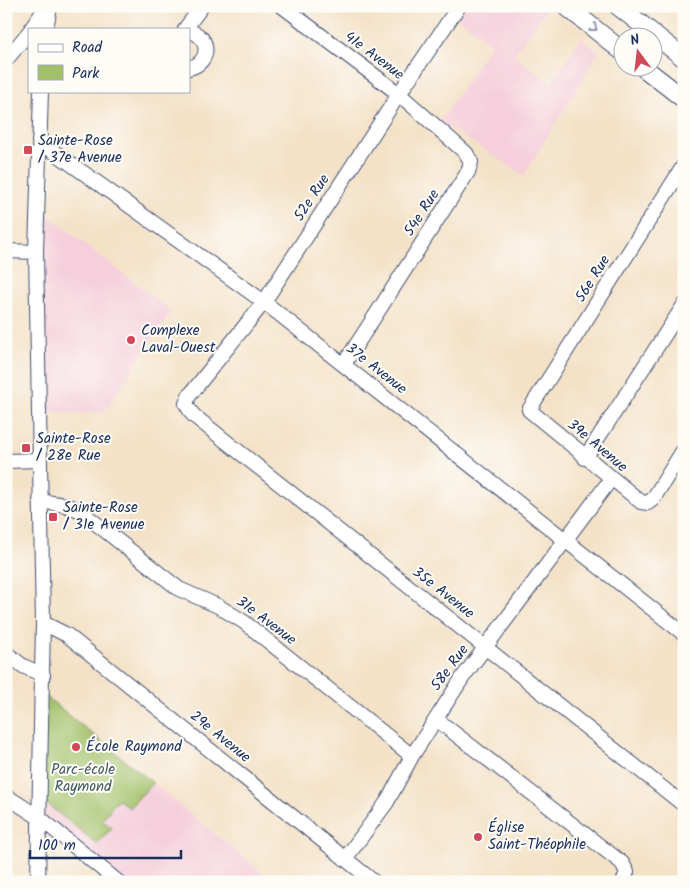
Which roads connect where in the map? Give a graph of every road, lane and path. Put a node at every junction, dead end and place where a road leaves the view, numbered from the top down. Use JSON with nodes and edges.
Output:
{"nodes":[{"id":1,"x":48,"y":6,"type":"edge"},
{"id":2,"x":202,"y":6,"type":"edge"},
{"id":3,"x":282,"y":6,"type":"edge"},
{"id":4,"x":459,"y":6,"type":"edge"},
{"id":5,"x":566,"y":6,"type":"edge"},
{"id":6,"x":618,"y":6,"type":"edge"},
{"id":7,"x":32,"y":28,"type":"edge"},
{"id":8,"x":46,"y":28,"type":"edge"},
{"id":9,"x":186,"y":28,"type":"edge"},
{"id":10,"x":190,"y":31,"type":"edge"},
{"id":11,"x":28,"y":33,"type":"edge"},
{"id":12,"x":612,"y":43,"type":"edge"},
{"id":13,"x":28,"y":54,"type":"edge"},
{"id":14,"x":9,"y":56,"type":"edge"},
{"id":15,"x":684,"y":58,"type":"edge"},
{"id":16,"x":190,"y":68,"type":"edge"},
{"id":17,"x":657,"y":78,"type":"edge"},
{"id":18,"x":41,"y":92,"type":"edge"},
{"id":19,"x":399,"y":94,"type":"junction"},
{"id":20,"x":684,"y":99,"type":"edge"},
{"id":21,"x":39,"y":141,"type":"junction"},
{"id":22,"x":684,"y":166,"type":"edge"},
{"id":23,"x":6,"y":252,"type":"edge"},
{"id":24,"x":36,"y":252,"type":"junction"},
{"id":25,"x":264,"y":302,"type":"junction"},
{"id":26,"x":684,"y":305,"type":"edge"},
{"id":27,"x":344,"y":364,"type":"junction"},
{"id":28,"x":186,"y":404,"type":"joint"},
{"id":29,"x":529,"y":410,"type":"joint"},
{"id":30,"x":684,"y":450,"type":"edge"},
{"id":31,"x":586,"y":458,"type":"junction"},
{"id":32,"x":39,"y":460,"type":"junction"},
{"id":33,"x":6,"y":461,"type":"edge"},
{"id":34,"x":611,"y":479,"type":"junction"},
{"id":35,"x":40,"y":501,"type":"junction"},
{"id":36,"x":565,"y":541,"type":"junction"},
{"id":37,"x":43,"y":623,"type":"junction"},
{"id":38,"x":684,"y":634,"type":"edge"},
{"id":39,"x":485,"y":648,"type":"junction"},
{"id":40,"x":6,"y":653,"type":"edge"},
{"id":41,"x":43,"y":675,"type":"junction"},
{"id":42,"x":436,"y":719,"type":"junction"},
{"id":43,"x":412,"y":756,"type":"junction"},
{"id":44,"x":6,"y":796,"type":"edge"},
{"id":45,"x":684,"y":805,"type":"edge"},
{"id":46,"x":40,"y":818,"type":"junction"},
{"id":47,"x":345,"y":859,"type":"junction"},
{"id":48,"x":38,"y":882,"type":"edge"},
{"id":49,"x":118,"y":882,"type":"edge"},
{"id":50,"x":374,"y":882,"type":"edge"},
{"id":51,"x":623,"y":882,"type":"edge"}],
"edges":[{"from":1,"to":7,"type":"street"},
{"from":1,"to":8,"type":"street"},
{"from":2,"to":9,"type":"street"},
{"from":3,"to":19,"type":"street","name":"41e Avenue"},
{"from":4,"to":19,"type":"street","name":"52e Rue"},
{"from":5,"to":12,"type":"main road","one_way":true},
{"from":6,"to":15,"type":"main road"},
{"from":10,"to":16,"type":"street"},
{"from":11,"to":14,"type":"street"},
{"from":13,"to":14,"type":"street"},
{"from":17,"to":20,"type":"main road"},
{"from":18,"to":21,"type":"street"},
{"from":19,"to":25,"type":"street","name":"52e Rue"},
{"from":19,"to":27,"type":"street","name":"54e Rue"},
{"from":21,"to":24,"type":"street"},
{"from":21,"to":25,"type":"street","name":"37e Avenue"},
{"from":22,"to":29,"type":"street","name":"56e Rue"},
{"from":23,"to":24,"type":"street"},
{"from":24,"to":32,"type":"street"},
{"from":25,"to":27,"type":"street","name":"37e Avenue"},
{"from":25,"to":28,"type":"street","name":"52e Rue"},
{"from":26,"to":31,"type":"street"},
{"from":27,"to":36,"type":"street","name":"37e Avenue"},
{"from":28,"to":39,"type":"street","name":"35e Avenue"},
{"from":29,"to":31,"type":"street","name":"39e Avenue"},
{"from":30,"to":34,"type":"street","name":"39e Avenue"},
{"from":31,"to":34,"type":"street","name":"39e Avenue"},
{"from":32,"to":33,"type":"street"},
{"from":32,"to":35,"type":"street"},
{"from":34,"to":36,"type":"street","name":"58e Rue"},
{"from":35,"to":37,"type":"street"},
{"from":35,"to":43,"type":"street","name":"31e Avenue"},
{"from":36,"to":38,"type":"street","name":"37e Avenue"},
{"from":36,"to":39,"type":"street","name":"58e Rue"},
{"from":37,"to":41,"type":"street"},
{"from":37,"to":47,"type":"street","name":"29e Avenue"},
{"from":39,"to":42,"type":"street","name":"58e Rue"},
{"from":39,"to":45,"type":"street","name":"35e Avenue"},
{"from":40,"to":41,"type":"street"},
{"from":41,"to":46,"type":"street"},
{"from":42,"to":43,"type":"street","name":"58e Rue"},
{"from":42,"to":51,"type":"street"},
{"from":43,"to":47,"type":"street","name":"58e Rue"},
{"from":44,"to":46,"type":"street"},
{"from":46,"to":48,"type":"street"},
{"from":46,"to":49,"type":"street"},
{"from":47,"to":50,"type":"street","name":"29e Avenue"}]}
